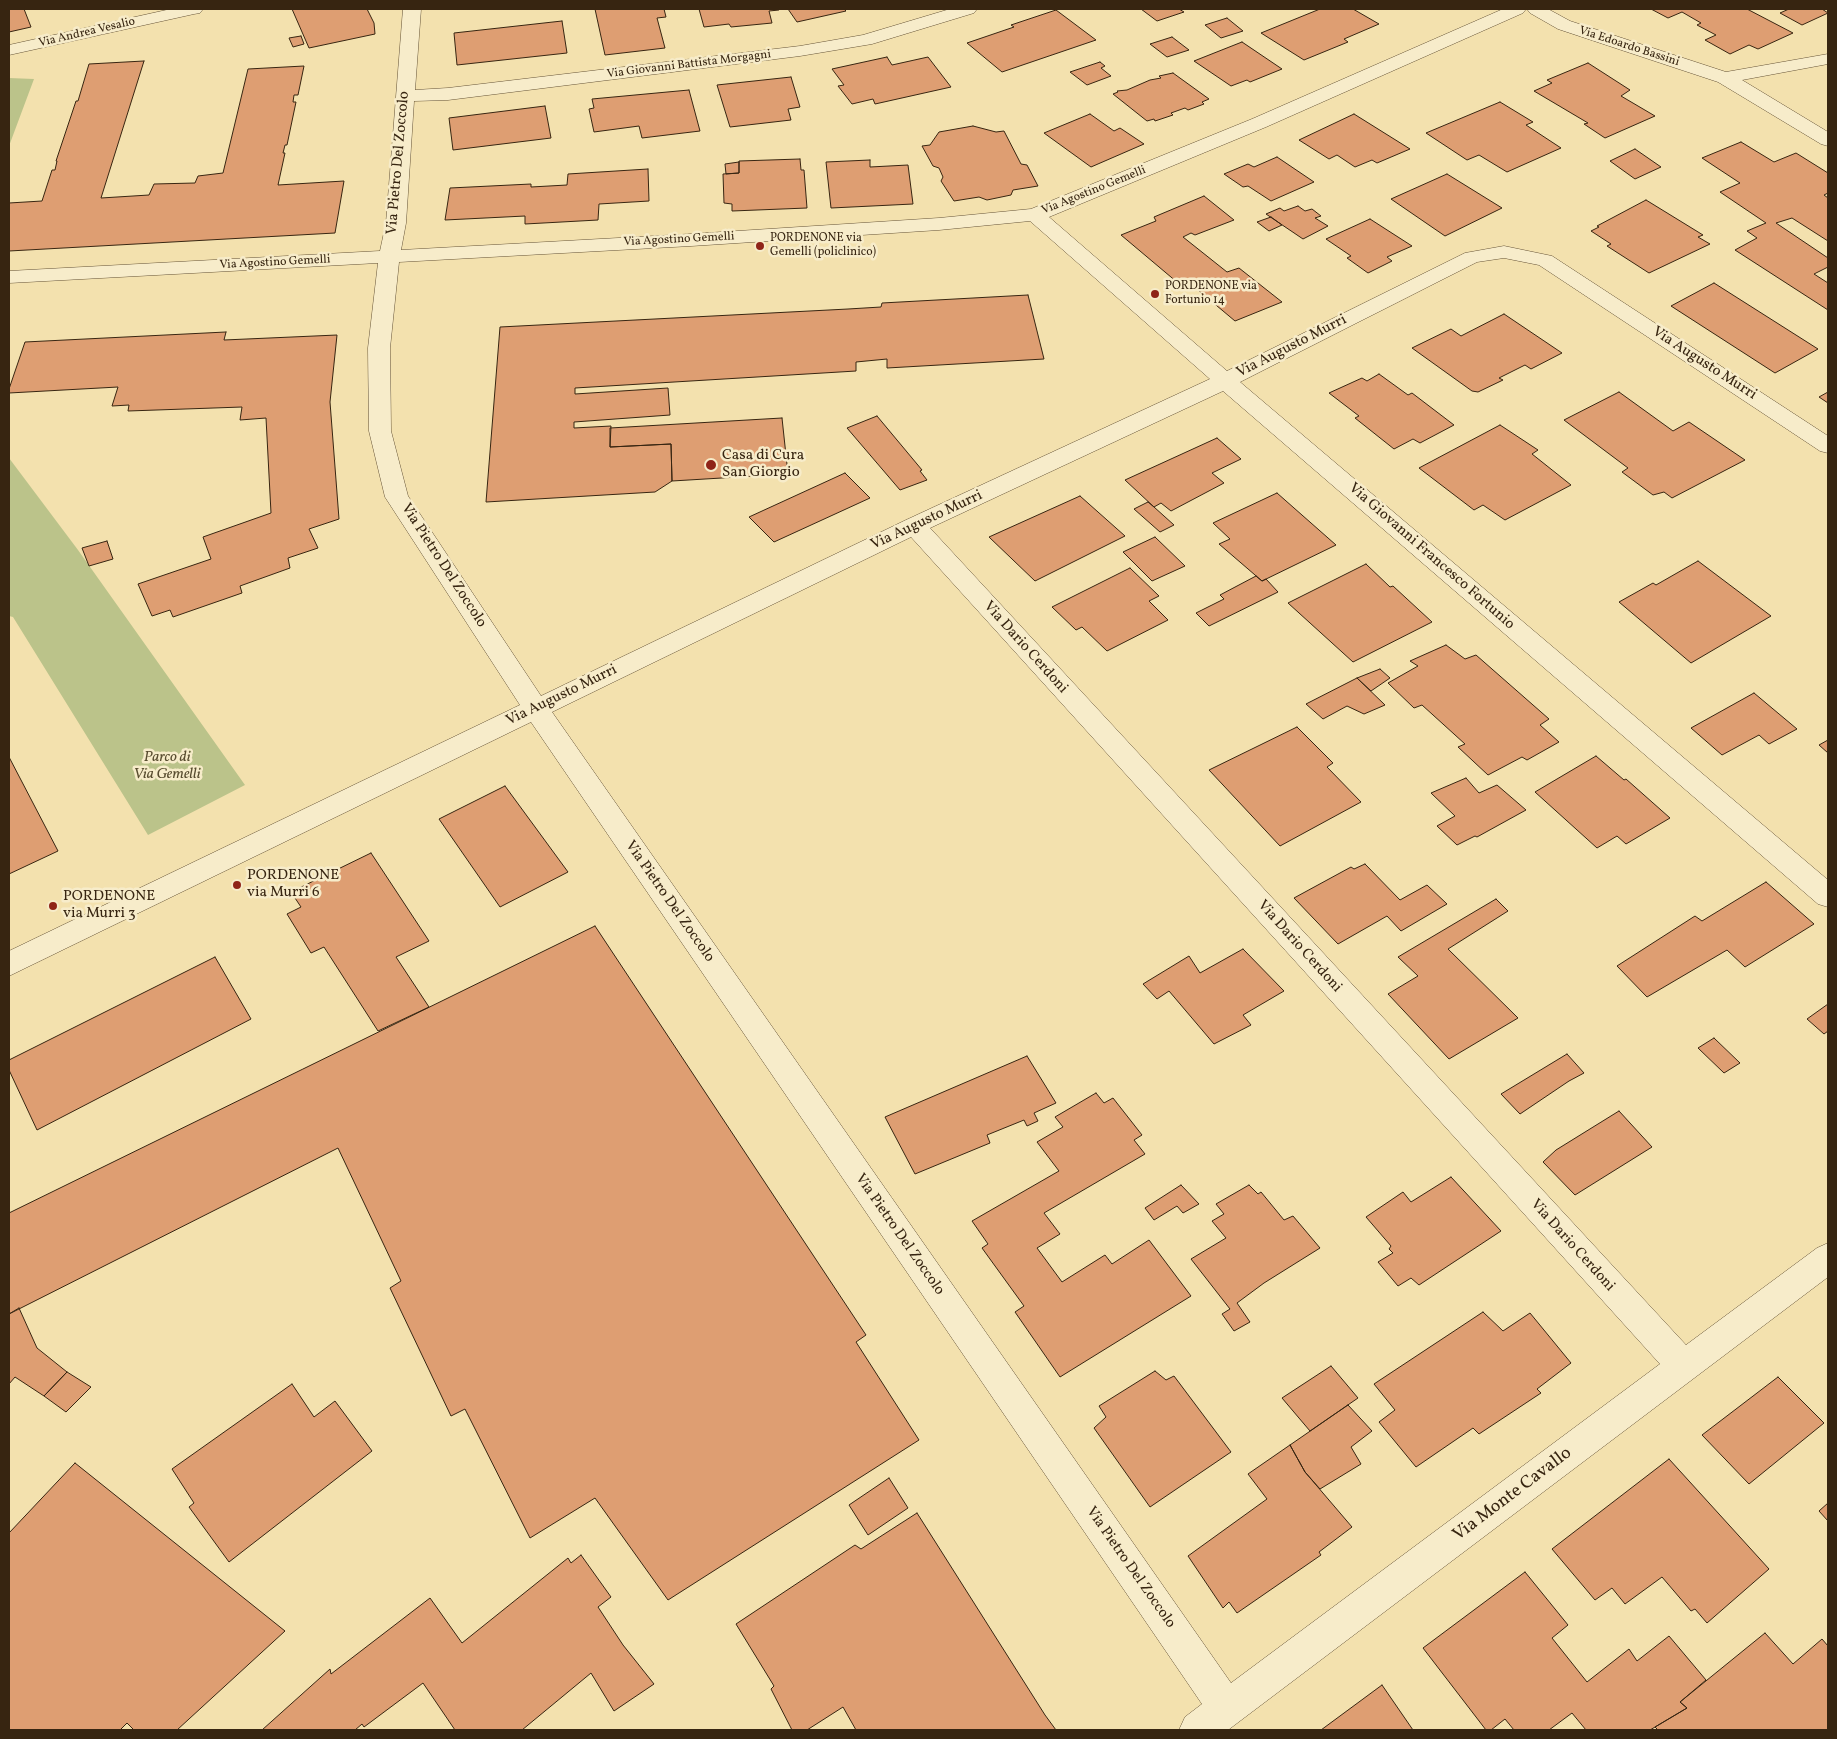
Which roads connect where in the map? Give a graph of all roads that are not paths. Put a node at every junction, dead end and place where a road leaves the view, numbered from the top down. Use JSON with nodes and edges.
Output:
{"nodes":[{"id":1,"x":194,"y":9,"type":"edge"},
{"id":2,"x":412,"y":9,"type":"edge"},
{"id":3,"x":968,"y":9,"type":"edge"},
{"id":4,"x":1517,"y":9,"type":"edge"},
{"id":5,"x":1536,"y":9,"type":"edge"},
{"id":6,"x":9,"y":50,"type":"edge"},
{"id":7,"x":1828,"y":59,"type":"edge"},
{"id":8,"x":1725,"y":78,"type":"junction"},
{"id":9,"x":405,"y":96,"type":"junction"},
{"id":10,"x":1828,"y":140,"type":"edge"},
{"id":11,"x":1035,"y":215,"type":"junction"},
{"id":12,"x":389,"y":257,"type":"junction"},
{"id":13,"x":9,"y":277,"type":"edge"},
{"id":14,"x":1225,"y":380,"type":"junction"},
{"id":15,"x":1828,"y":446,"type":"edge"},
{"id":16,"x":914,"y":526,"type":"junction"},
{"id":17,"x":536,"y":709,"type":"junction"},
{"id":18,"x":1828,"y":896,"type":"edge"},
{"id":19,"x":9,"y":964,"type":"edge"},
{"id":20,"x":1828,"y":1258,"type":"edge"},
{"id":21,"x":1684,"y":1368,"type":"junction"},
{"id":22,"x":1226,"y":1708,"type":"junction"},
{"id":23,"x":1198,"y":1730,"type":"edge"}],
"edges":[{"from":1,"to":6,"type":"street","name":"Via Andrea Vesalio"},
{"from":2,"to":9,"type":"street","name":"Via Pietro Del Zoccolo"},
{"from":3,"to":9,"type":"street","name":"Via Giovanni Battista Morgagni"},
{"from":4,"to":11,"type":"street","name":"Via Agostino Gemelli"},
{"from":5,"to":8,"type":"street","name":"Via Edoardo Bassini"},
{"from":7,"to":8,"type":"street","name":"Via Edoardo Bassini"},
{"from":8,"to":10,"type":"street","name":"Via Edoardo Bassini"},
{"from":9,"to":12,"type":"street","name":"Via Pietro Del Zoccolo"},
{"from":11,"to":12,"type":"street","name":"Via Agostino Gemelli"},
{"from":11,"to":14,"type":"street","name":"Via Giovanni Francesco Fortunio"},
{"from":12,"to":13,"type":"street","name":"Via Agostino Gemelli"},
{"from":12,"to":17,"type":"street","name":"Via Pietro Del Zoccolo"},
{"from":14,"to":15,"type":"street","name":"Via Augusto Murri"},
{"from":14,"to":16,"type":"street","name":"Via Augusto Murri"},
{"from":14,"to":18,"type":"street","name":"Via Giovanni Francesco Fortunio"},
{"from":16,"to":17,"type":"street","name":"Via Augusto Murri"},
{"from":16,"to":21,"type":"street","name":"Via Dario Cerdoni"},
{"from":17,"to":19,"type":"street","name":"Via Augusto Murri"},
{"from":17,"to":22,"type":"street","name":"Via Pietro Del Zoccolo"},
{"from":20,"to":21,"type":"street","name":"Via Monte Cavallo"},
{"from":21,"to":22,"type":"street","name":"Via Monte Cavallo"},
{"from":22,"to":23,"type":"street","name":"Via Monte Cavallo"}]}
